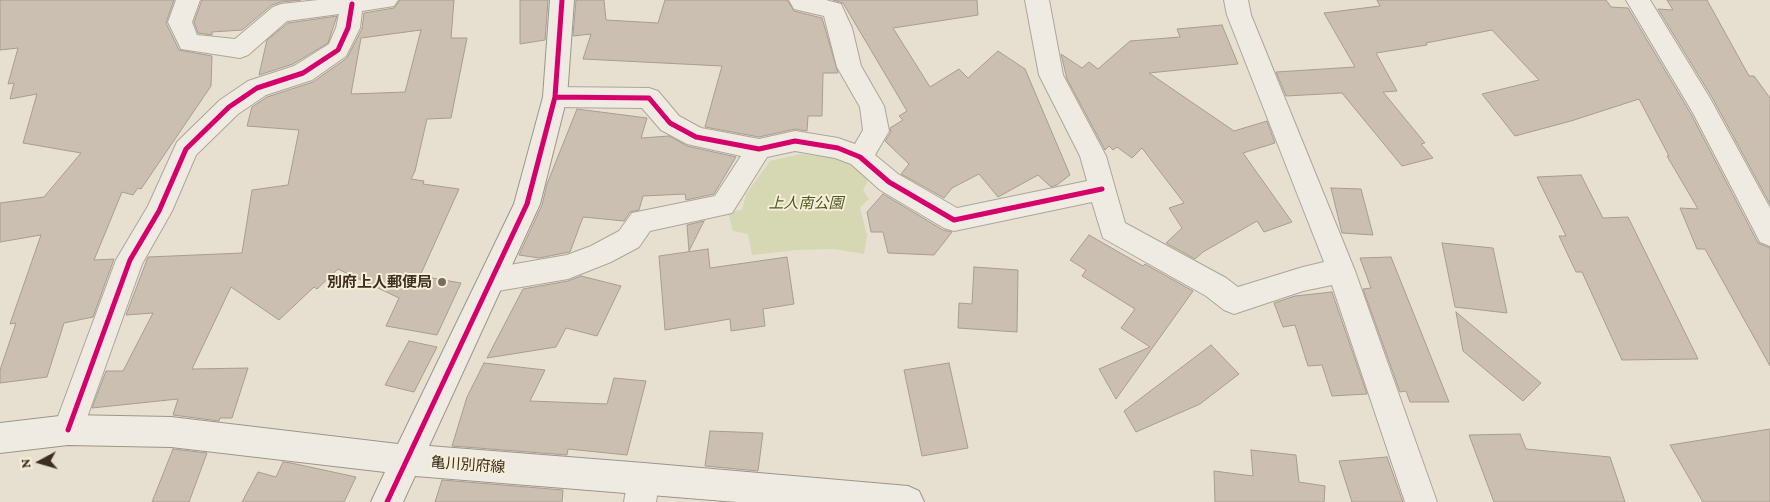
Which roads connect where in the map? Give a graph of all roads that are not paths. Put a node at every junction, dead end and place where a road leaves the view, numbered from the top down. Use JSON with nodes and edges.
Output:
{"nodes":[{"id":1,"x":188,"y":0,"type":"edge"},
{"id":2,"x":386,"y":0,"type":"edge"},
{"id":3,"x":562,"y":0,"type":"edge"},
{"id":4,"x":801,"y":0,"type":"edge"},
{"id":5,"x":1037,"y":0,"type":"edge"},
{"id":6,"x":1236,"y":0,"type":"edge"},
{"id":7,"x":1638,"y":0,"type":"edge"},
{"id":8,"x":352,"y":4,"type":"junction"},
{"id":9,"x":555,"y":97,"type":"junction"},
{"id":10,"x":759,"y":149,"type":"junction"},
{"id":11,"x":860,"y":158,"type":"junction"},
{"id":12,"x":1102,"y":189,"type":"junction"},
{"id":13,"x":1770,"y":234,"type":"edge"},
{"id":14,"x":1341,"y":271,"type":"junction"},
{"id":15,"x":492,"y":280,"type":"junction"},
{"id":16,"x":68,"y":430,"type":"junction"},
{"id":17,"x":0,"y":438,"type":"edge"},
{"id":18,"x":408,"y":460,"type":"junction"},
{"id":19,"x":642,"y":490,"type":"edge"},
{"id":20,"x":387,"y":502,"type":"edge"},
{"id":21,"x":908,"y":502,"type":"edge"},
{"id":22,"x":1421,"y":502,"type":"edge"}],
"edges":[{"from":1,"to":8,"type":"street"},
{"from":2,"to":8,"type":"street"},
{"from":3,"to":9,"type":"street"},
{"from":4,"to":11,"type":"street"},
{"from":5,"to":12,"type":"street"},
{"from":6,"to":14,"type":"street"},
{"from":7,"to":13,"type":"street"},
{"from":8,"to":16,"type":"street"},
{"from":9,"to":10,"type":"street"},
{"from":9,"to":15,"type":"street"},
{"from":10,"to":11,"type":"street"},
{"from":10,"to":15,"type":"street"},
{"from":11,"to":12,"type":"street"},
{"from":12,"to":14,"type":"street"},
{"from":14,"to":22,"type":"street"},
{"from":15,"to":18,"type":"street"},
{"from":16,"to":17,"type":"street","name":"亀川別府線"},
{"from":16,"to":18,"type":"street","name":"亀川別府線"},
{"from":18,"to":19,"type":"street","name":"亀川別府線"},
{"from":18,"to":20,"type":"street"},
{"from":19,"to":21,"type":"street","name":"亀川別府線"}]}
